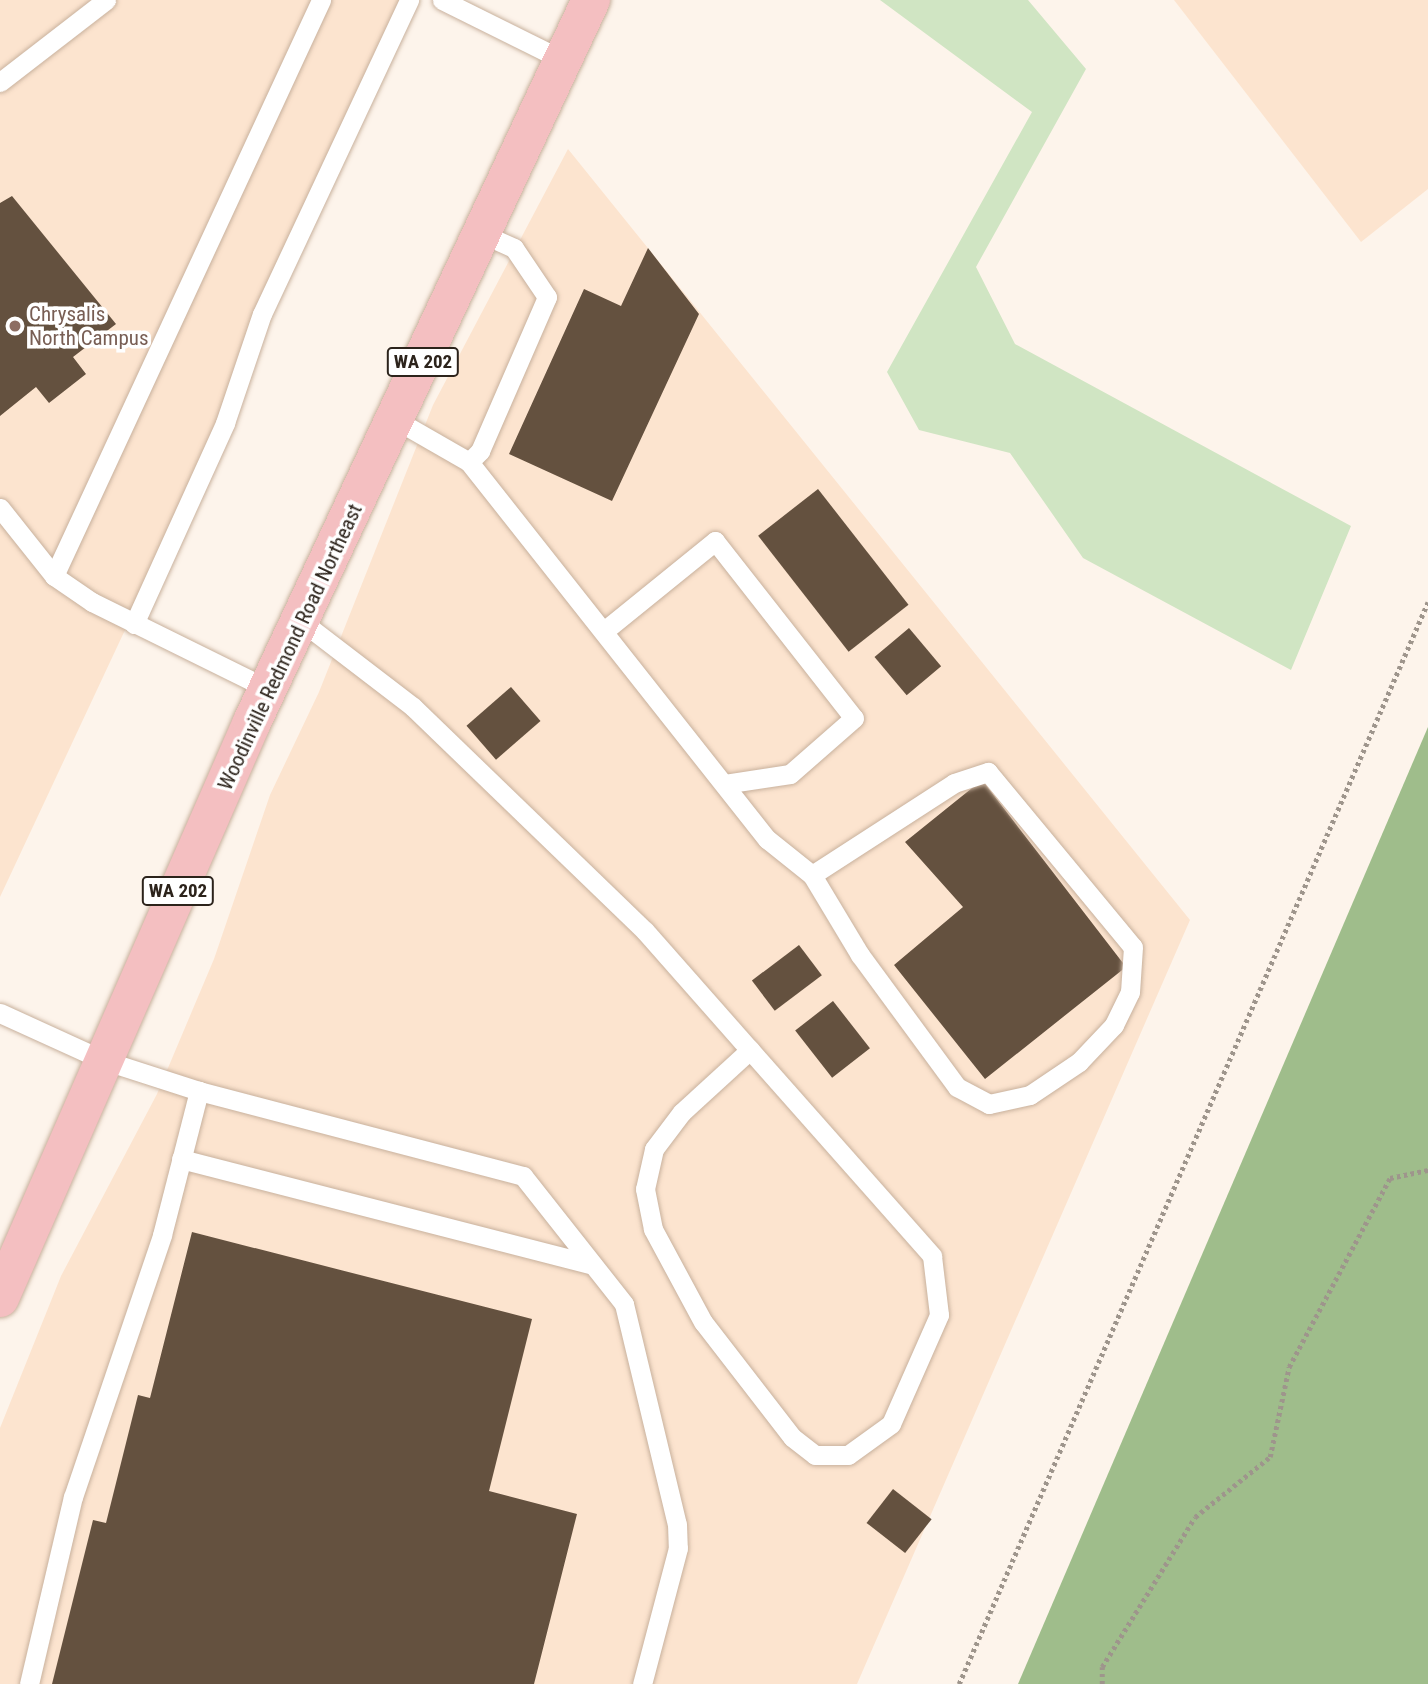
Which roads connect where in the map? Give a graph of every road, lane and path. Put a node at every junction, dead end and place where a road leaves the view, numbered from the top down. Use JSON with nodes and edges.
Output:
{"nodes":[{"id":1,"x":106,"y":0,"type":"edge"},
{"id":2,"x":321,"y":0,"type":"edge"},
{"id":3,"x":409,"y":0,"type":"edge"},
{"id":4,"x":442,"y":0,"type":"edge"},
{"id":5,"x":591,"y":0,"type":"edge"},
{"id":6,"x":563,"y":60,"type":"junction"},
{"id":7,"x":0,"y":82,"type":"edge"},
{"id":8,"x":483,"y":234,"type":"junction"},
{"id":9,"x":396,"y":420,"type":"junction"},
{"id":10,"x":469,"y":462,"type":"junction"},
{"id":11,"x":0,"y":508,"type":"edge"},
{"id":12,"x":54,"y":576,"type":"junction"},
{"id":13,"x":1428,"y":603,"type":"edge"},
{"id":14,"x":301,"y":621,"type":"junction"},
{"id":15,"x":134,"y":624,"type":"junction"},
{"id":16,"x":604,"y":631,"type":"junction"},
{"id":17,"x":268,"y":688,"type":"junction"},
{"id":18,"x":725,"y":784,"type":"junction"},
{"id":19,"x":812,"y":875,"type":"junction"},
{"id":20,"x":0,"y":1013,"type":"edge"},
{"id":21,"x":750,"y":1049,"type":"junction"},
{"id":22,"x":103,"y":1060,"type":"junction"},
{"id":23,"x":199,"y":1091,"type":"junction"},
{"id":24,"x":181,"y":1159,"type":"junction"},
{"id":25,"x":1428,"y":1170,"type":"edge"},
{"id":26,"x":593,"y":1265,"type":"junction"},
{"id":27,"x":0,"y":1298,"type":"edge"},
{"id":28,"x":29,"y":1684,"type":"edge"},
{"id":29,"x":642,"y":1684,"type":"edge"},
{"id":30,"x":959,"y":1684,"type":"edge"},
{"id":31,"x":1102,"y":1684,"type":"edge"}],
"edges":[{"from":1,"to":7,"type":"lane"},
{"from":2,"to":12,"type":"lane"},
{"from":3,"to":15,"type":"lane"},
{"from":4,"to":6,"type":"lane"},
{"from":5,"to":6,"type":"main road","name":"Woodinville Redmond Road Northeast","number":"WA 202"},
{"from":6,"to":8,"type":"main road","name":"Woodinville Redmond Road Northeast","number":"WA 202"},
{"from":8,"to":9,"type":"main road","name":"Woodinville Redmond Road Northeast","number":"WA 202"},
{"from":8,"to":10,"type":"lane"},
{"from":9,"to":10,"type":"lane"},
{"from":9,"to":14,"type":"main road","name":"Woodinville Redmond Road Northeast","number":"WA 202"},
{"from":10,"to":16,"type":"lane"},
{"from":11,"to":12,"type":"lane"},
{"from":12,"to":15,"type":"lane"},
{"from":13,"to":30,"type":"path"},
{"from":14,"to":17,"type":"main road","name":"Woodinville Redmond Road Northeast","number":"WA 202"},
{"from":14,"to":21,"type":"lane"},
{"from":15,"to":17,"type":"lane"},
{"from":16,"to":18,"type":"lane"},
{"from":16,"to":18,"type":"lane"},
{"from":17,"to":22,"type":"main road","name":"Woodinville Redmond Road Northeast","number":"WA 202"},
{"from":18,"to":19,"type":"lane"},
{"from":19,"to":19,"type":"lane"},
{"from":20,"to":22,"type":"lane"},
{"from":21,"to":21,"type":"lane"},
{"from":22,"to":23,"type":"lane"},
{"from":22,"to":27,"type":"main road","name":"Woodinville Redmond Road Northeast","number":"WA 202"},
{"from":23,"to":24,"type":"lane"},
{"from":23,"to":26,"type":"lane"},
{"from":24,"to":26,"type":"lane"},
{"from":24,"to":28,"type":"lane"},
{"from":25,"to":31,"type":"path"},
{"from":26,"to":29,"type":"lane"}]}
